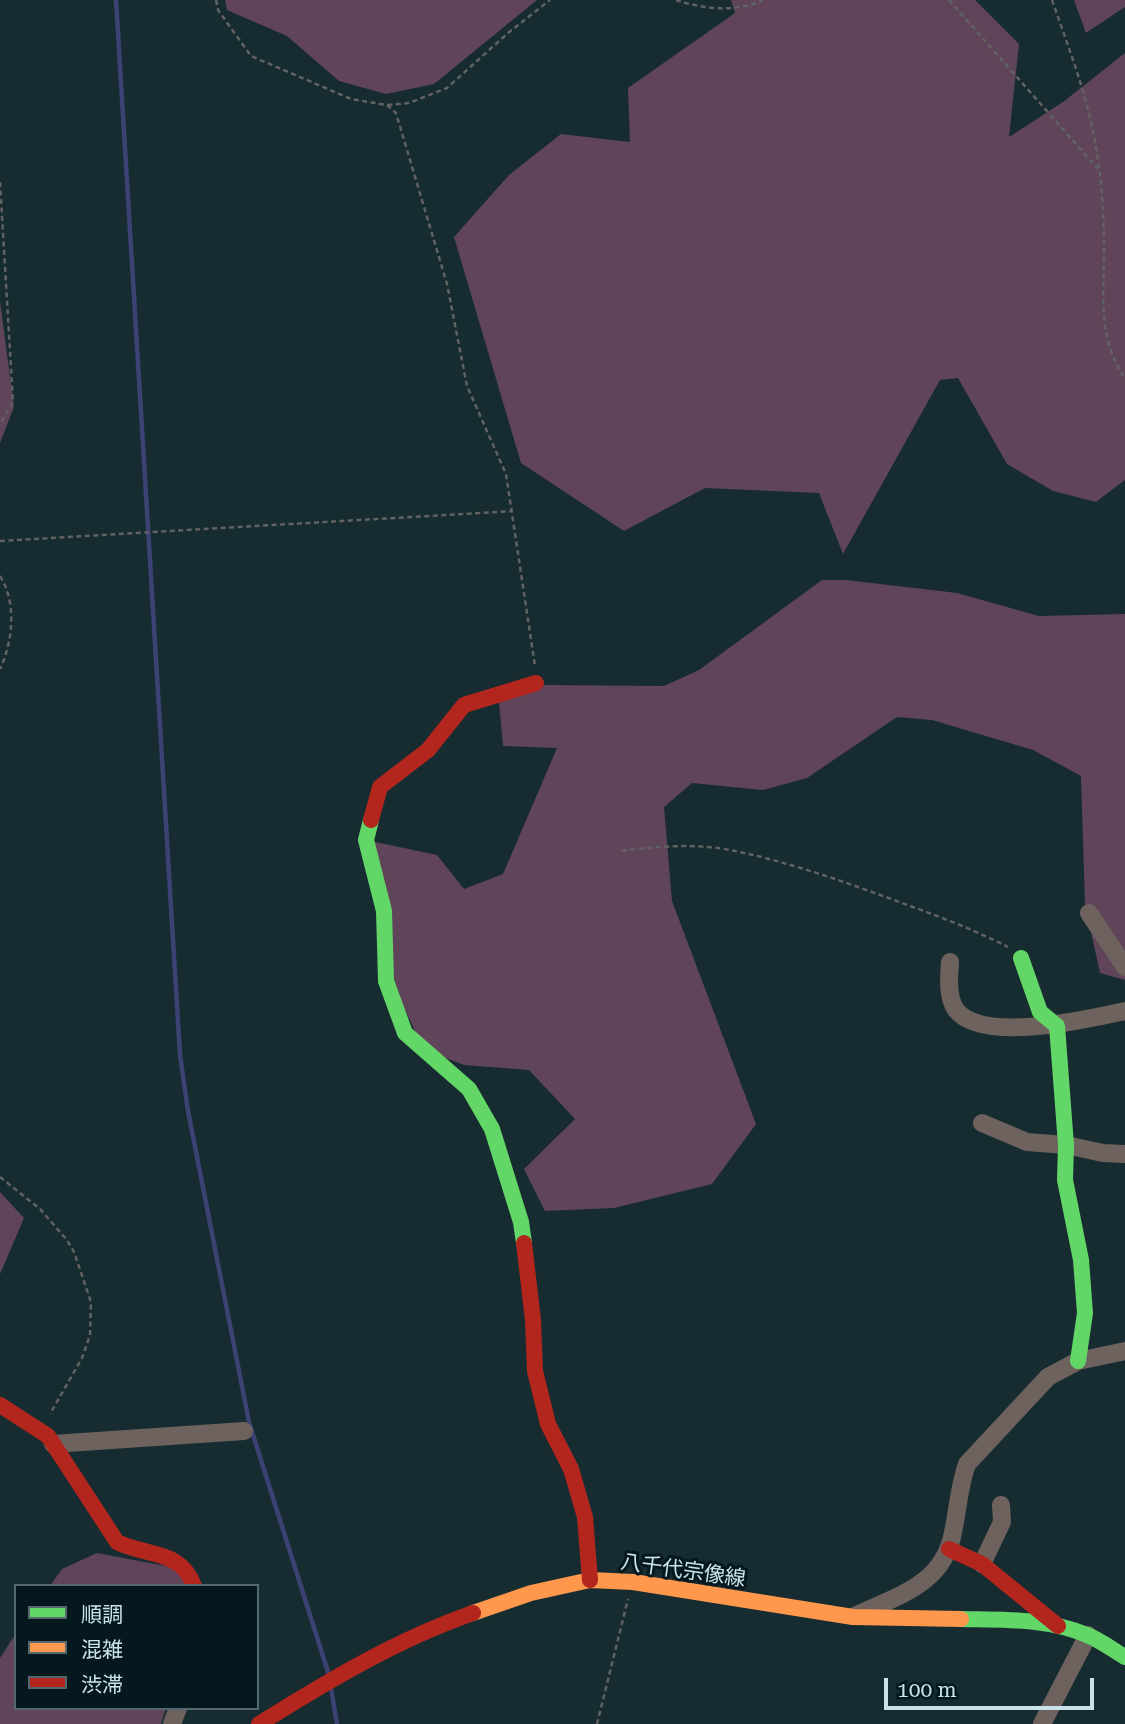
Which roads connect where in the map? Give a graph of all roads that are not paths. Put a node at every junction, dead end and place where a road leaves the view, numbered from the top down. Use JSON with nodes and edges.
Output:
{"nodes":[{"id":1,"x":536,"y":683,"type":"road end"},
{"id":2,"x":1089,"y":913,"type":"dead end"},
{"id":3,"x":1120,"y":946,"type":"edge"},
{"id":4,"x":1021,"y":958,"type":"road end"},
{"id":5,"x":950,"y":962,"type":"dead end"},
{"id":6,"x":1125,"y":967,"type":"edge"},
{"id":7,"x":1125,"y":1011,"type":"edge"},
{"id":8,"x":1057,"y":1026,"type":"junction"},
{"id":9,"x":982,"y":1123,"type":"dead end"},
{"id":10,"x":1066,"y":1145,"type":"junction"},
{"id":11,"x":1125,"y":1154,"type":"edge"},
{"id":12,"x":1125,"y":1351,"type":"edge"},
{"id":13,"x":1078,"y":1361,"type":"junction"},
{"id":14,"x":0,"y":1405,"type":"edge"},
{"id":15,"x":244,"y":1432,"type":"dead end"},
{"id":16,"x":53,"y":1444,"type":"junction"},
{"id":17,"x":1002,"y":1505,"type":"dead end"},
{"id":18,"x":949,"y":1549,"type":"junction"},
{"id":19,"x":982,"y":1564,"type":"junction"},
{"id":20,"x":590,"y":1580,"type":"junction"},
{"id":21,"x":194,"y":1584,"type":"edge"},
{"id":22,"x":853,"y":1616,"type":"junction"},
{"id":23,"x":1058,"y":1626,"type":"junction"},
{"id":24,"x":1088,"y":1635,"type":"junction"},
{"id":25,"x":1125,"y":1657,"type":"edge"},
{"id":26,"x":259,"y":1724,"type":"edge"},
{"id":27,"x":1042,"y":1724,"type":"edge"}],
"edges":[{"from":1,"to":20,"type":"street"},
{"from":2,"to":3,"type":"street"},
{"from":3,"to":6,"type":"street"},
{"from":4,"to":8,"type":"street"},
{"from":5,"to":8,"type":"street"},
{"from":7,"to":8,"type":"street"},
{"from":8,"to":10,"type":"street"},
{"from":9,"to":10,"type":"street"},
{"from":10,"to":11,"type":"street"},
{"from":10,"to":13,"type":"street"},
{"from":12,"to":13,"type":"street"},
{"from":13,"to":18,"type":"street"},
{"from":14,"to":16,"type":"street"},
{"from":15,"to":16,"type":"street"},
{"from":16,"to":21,"type":"street"},
{"from":17,"to":19,"type":"street"},
{"from":18,"to":19,"type":"street"},
{"from":18,"to":22,"type":"street"},
{"from":19,"to":23,"type":"street"},
{"from":20,"to":22,"type":"street","name":"八千代宗像線"},
{"from":20,"to":26,"type":"street","name":"八千代宗像線"},
{"from":22,"to":23,"type":"street","name":"八千代宗像線"},
{"from":23,"to":24,"type":"street","name":"八千代宗像線"},
{"from":24,"to":25,"type":"street","name":"八千代宗像線"},
{"from":24,"to":27,"type":"street"}]}
